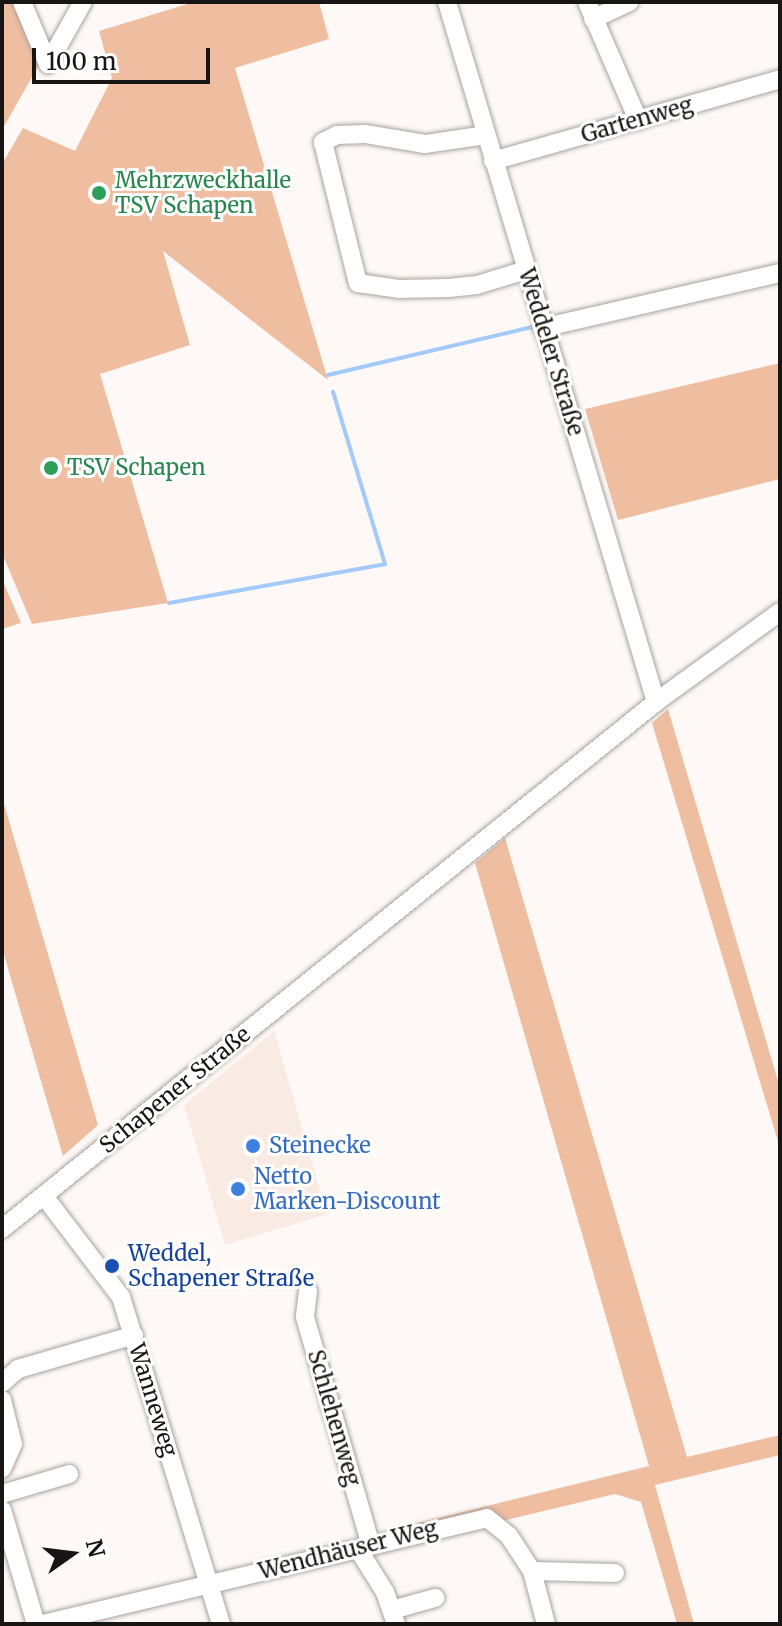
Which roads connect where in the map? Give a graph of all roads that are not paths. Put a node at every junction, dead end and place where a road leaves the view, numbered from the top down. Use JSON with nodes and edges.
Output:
{"nodes":[{"id":1,"x":22,"y":2,"type":"edge"},
{"id":2,"x":83,"y":2,"type":"edge"},
{"id":3,"x":447,"y":2,"type":"edge"},
{"id":4,"x":629,"y":2,"type":"edge"},
{"id":5,"x":590,"y":10,"type":"edge"},
{"id":6,"x":780,"y":79,"type":"edge"},
{"id":7,"x":638,"y":120,"type":"junction"},
{"id":8,"x":486,"y":135,"type":"junction"},
{"id":9,"x":493,"y":161,"type":"junction"},
{"id":10,"x":526,"y":270,"type":"junction"},
{"id":11,"x":780,"y":273,"type":"edge"},
{"id":12,"x":542,"y":328,"type":"junction"},
{"id":13,"x":780,"y":612,"type":"edge"},
{"id":14,"x":656,"y":702,"type":"junction"},
{"id":15,"x":44,"y":1196,"type":"junction"},
{"id":16,"x":2,"y":1229,"type":"edge"},
{"id":17,"x":308,"y":1291,"type":"dead end"},
{"id":18,"x":134,"y":1335,"type":"junction"},
{"id":19,"x":2,"y":1383,"type":"edge"},
{"id":20,"x":3,"y":1412,"type":"edge"},
{"id":21,"x":2,"y":1469,"type":"edge"},
{"id":22,"x":69,"y":1474,"type":"dead end"},
{"id":23,"x":2,"y":1494,"type":"edge"},
{"id":24,"x":2,"y":1510,"type":"edge"},
{"id":25,"x":364,"y":1547,"type":"junction"},
{"id":26,"x":532,"y":1571,"type":"junction"},
{"id":27,"x":615,"y":1573,"type":"dead end"},
{"id":28,"x":209,"y":1583,"type":"junction"},
{"id":29,"x":435,"y":1598,"type":"dead end"},
{"id":30,"x":394,"y":1617,"type":"edge"},
{"id":31,"x":36,"y":1624,"type":"edge"},
{"id":32,"x":43,"y":1624,"type":"edge"},
{"id":33,"x":221,"y":1624,"type":"edge"},
{"id":34,"x":546,"y":1624,"type":"edge"}],
"edges":[{"from":1,"to":2,"type":"street"},
{"from":3,"to":8,"type":"street","name":"Weddeler Straße"},
{"from":4,"to":5,"type":"street"},
{"from":5,"to":7,"type":"street"},
{"from":6,"to":7,"type":"street","name":"Gartenweg"},
{"from":7,"to":9,"type":"street","name":"Gartenweg"},
{"from":8,"to":9,"type":"street","name":"Weddeler Straße"},
{"from":8,"to":10,"type":"street"},
{"from":9,"to":10,"type":"street","name":"Weddeler Straße"},
{"from":10,"to":12,"type":"street","name":"Weddeler Straße"},
{"from":11,"to":12,"type":"street"},
{"from":12,"to":14,"type":"street","name":"Weddeler Straße"},
{"from":13,"to":14,"type":"street","name":"Schapener Straße"},
{"from":14,"to":15,"type":"street","name":"Schapener Straße"},
{"from":15,"to":16,"type":"street","name":"Schapener Straße"},
{"from":15,"to":18,"type":"street","name":"Wanneweg"},
{"from":17,"to":25,"type":"street","name":"Schlehenweg"},
{"from":18,"to":19,"type":"street"},
{"from":18,"to":28,"type":"street","name":"Wanneweg"},
{"from":20,"to":21,"type":"street"},
{"from":22,"to":23,"type":"street"},
{"from":24,"to":31,"type":"street"},
{"from":25,"to":26,"type":"street","name":"Wendhäuser Weg"},
{"from":25,"to":28,"type":"street","name":"Wendhäuser Weg"},
{"from":25,"to":30,"type":"street","name":"Schlehenweg"},
{"from":26,"to":27,"type":"street"},
{"from":26,"to":34,"type":"street"},
{"from":28,"to":32,"type":"street","name":"Wendhäuser Weg"},
{"from":28,"to":33,"type":"street","name":"Wanneweg"},
{"from":29,"to":30,"type":"street"}]}
